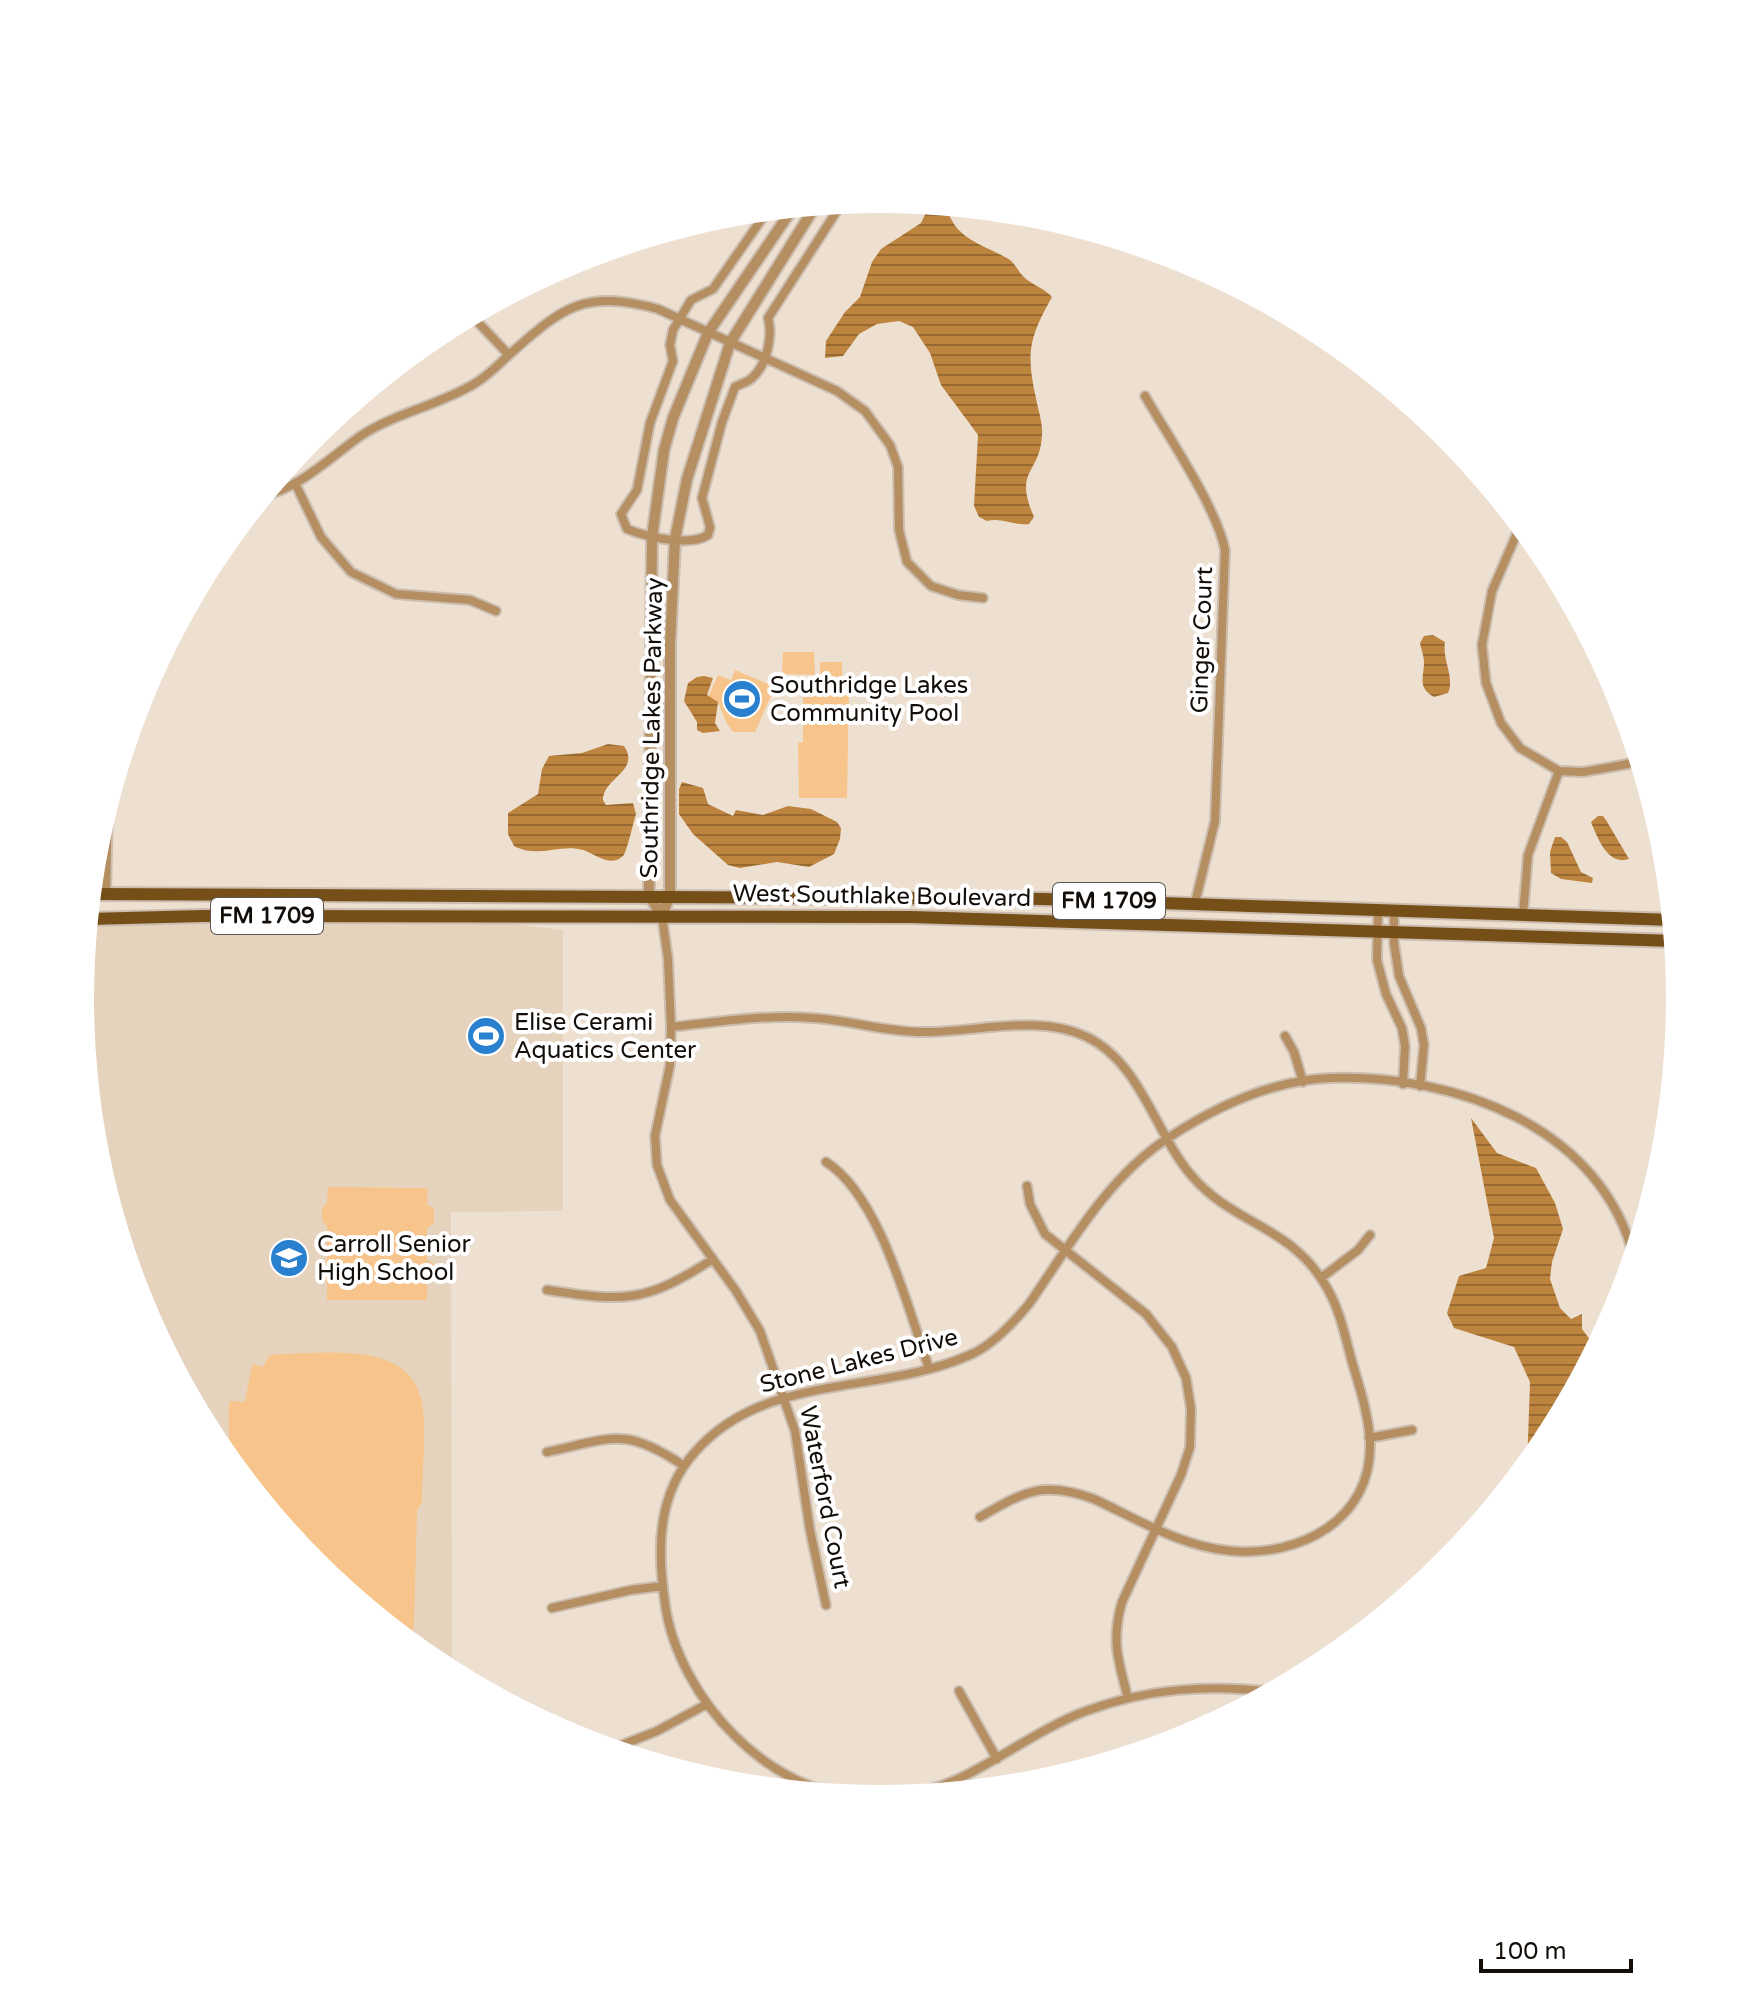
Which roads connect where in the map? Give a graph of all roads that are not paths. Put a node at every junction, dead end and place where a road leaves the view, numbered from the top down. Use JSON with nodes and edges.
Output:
{"nodes":[{"id":1,"x":834,"y":215,"type":"edge"},
{"id":2,"x":809,"y":217,"type":"edge"},
{"id":3,"x":785,"y":219,"type":"edge"},
{"id":4,"x":759,"y":223,"type":"edge"},
{"id":5,"x":679,"y":319,"type":"junction"},
{"id":6,"x":479,"y":323,"type":"edge"},
{"id":7,"x":708,"y":333,"type":"junction"},
{"id":8,"x":730,"y":343,"type":"junction"},
{"id":9,"x":509,"y":355,"type":"junction"},
{"id":10,"x":764,"y":358,"type":"junction"},
{"id":11,"x":1145,"y":396,"type":"dead end"},
{"id":12,"x":295,"y":483,"type":"junction"},
{"id":13,"x":284,"y":487,"type":"edge"},
{"id":14,"x":652,"y":537,"type":"junction"},
{"id":15,"x":1515,"y":537,"type":"edge"},
{"id":16,"x":675,"y":539,"type":"junction"},
{"id":17,"x":983,"y":598,"type":"dead end"},
{"id":18,"x":496,"y":611,"type":"dead end"},
{"id":19,"x":1630,"y":763,"type":"edge"},
{"id":20,"x":1559,"y":771,"type":"junction"},
{"id":21,"x":107,"y":860,"type":"edge"},
{"id":22,"x":101,"y":894,"type":"edge"},
{"id":23,"x":106,"y":894,"type":"junction"},
{"id":24,"x":649,"y":895,"type":"junction"},
{"id":25,"x":670,"y":895,"type":"junction"},
{"id":26,"x":1195,"y":903,"type":"junction"},
{"id":27,"x":1378,"y":911,"type":"junction"},
{"id":28,"x":1394,"y":911,"type":"junction"},
{"id":29,"x":1523,"y":915,"type":"junction"},
{"id":30,"x":662,"y":916,"type":"junction"},
{"id":31,"x":99,"y":919,"type":"edge"},
{"id":32,"x":1662,"y":920,"type":"edge"},
{"id":33,"x":1376,"y":931,"type":"junction"},
{"id":34,"x":1394,"y":932,"type":"junction"},
{"id":35,"x":1664,"y":941,"type":"edge"},
{"id":36,"x":671,"y":1027,"type":"junction"},
{"id":37,"x":1285,"y":1036,"type":"dead end"},
{"id":38,"x":1303,"y":1082,"type":"junction"},
{"id":39,"x":1403,"y":1084,"type":"junction"},
{"id":40,"x":1420,"y":1086,"type":"junction"},
{"id":41,"x":1167,"y":1139,"type":"junction"},
{"id":42,"x":826,"y":1162,"type":"dead end"},
{"id":43,"x":1027,"y":1186,"type":"dead end"},
{"id":44,"x":1370,"y":1235,"type":"dead end"},
{"id":45,"x":1629,"y":1239,"type":"edge"},
{"id":46,"x":1065,"y":1251,"type":"junction"},
{"id":47,"x":713,"y":1259,"type":"junction"},
{"id":48,"x":1321,"y":1278,"type":"junction"},
{"id":49,"x":547,"y":1290,"type":"dead end"},
{"id":50,"x":929,"y":1368,"type":"junction"},
{"id":51,"x":784,"y":1396,"type":"junction"},
{"id":52,"x":1412,"y":1430,"type":"dead end"},
{"id":53,"x":1369,"y":1438,"type":"junction"},
{"id":54,"x":547,"y":1452,"type":"dead end"},
{"id":55,"x":684,"y":1466,"type":"junction"},
{"id":56,"x":980,"y":1517,"type":"dead end"},
{"id":57,"x":1156,"y":1528,"type":"junction"},
{"id":58,"x":663,"y":1586,"type":"junction"},
{"id":59,"x":826,"y":1605,"type":"dead end"},
{"id":60,"x":552,"y":1608,"type":"dead end"},
{"id":61,"x":959,"y":1691,"type":"dead end"},
{"id":62,"x":1255,"y":1691,"type":"edge"},
{"id":63,"x":1128,"y":1698,"type":"junction"},
{"id":64,"x":707,"y":1704,"type":"junction"},
{"id":65,"x":626,"y":1743,"type":"edge"},
{"id":66,"x":997,"y":1759,"type":"junction"},
{"id":67,"x":795,"y":1781,"type":"edge"},
{"id":68,"x":949,"y":1782,"type":"edge"}],
"edges":[{"from":1,"to":10,"type":"street"},
{"from":2,"to":8,"type":"street","name":"Southridge Lakes Parkway"},
{"from":3,"to":7,"type":"street","name":"Southridge Lakes Parkway"},
{"from":4,"to":5,"type":"street"},
{"from":5,"to":7,"type":"street"},
{"from":5,"to":9,"type":"street"},
{"from":5,"to":14,"type":"street"},
{"from":6,"to":9,"type":"street"},
{"from":7,"to":8,"type":"street"},
{"from":7,"to":14,"type":"street","name":"Southridge Lakes Parkway"},
{"from":8,"to":10,"type":"street"},
{"from":8,"to":16,"type":"street","name":"Southridge Lakes Parkway"},
{"from":9,"to":12,"type":"street"},
{"from":10,"to":16,"type":"street"},
{"from":10,"to":17,"type":"street"},
{"from":11,"to":26,"type":"street","name":"Ginger Court"},
{"from":12,"to":13,"type":"street"},
{"from":12,"to":18,"type":"street"},
{"from":14,"to":16,"type":"street"},
{"from":14,"to":24,"type":"street","name":"Southridge Lakes Parkway"},
{"from":15,"to":20,"type":"street"},
{"from":16,"to":25,"type":"street","name":"Southridge Lakes Parkway"},
{"from":19,"to":20,"type":"street"},
{"from":20,"to":29,"type":"street"},
{"from":21,"to":23,"type":"street"},
{"from":22,"to":23,"type":"main road","name":"West Southlake Boulevard","number":"FM 1709"},
{"from":23,"to":24,"type":"main road","name":"West Southlake Boulevard","number":"FM 1709"},
{"from":24,"to":25,"type":"main road","name":"West Southlake Boulevard","number":"FM 1709"},
{"from":24,"to":30,"type":"street","name":"Southridge Lakes Parkway"},
{"from":25,"to":26,"type":"main road","name":"West Southlake Boulevard","number":"FM 1709"},
{"from":25,"to":30,"type":"street","name":"Southridge Lakes Parkway"},
{"from":26,"to":27,"type":"main road","name":"West Southlake Boulevard","number":"FM 1709"},
{"from":27,"to":28,"type":"main road","name":"West Southlake Boulevard","number":"FM 1709"},
{"from":27,"to":33,"type":"street"},
{"from":28,"to":29,"type":"main road","name":"West Southlake Boulevard","number":"FM 1709"},
{"from":28,"to":34,"type":"street"},
{"from":29,"to":32,"type":"main road","name":"West Southlake Boulevard","number":"FM 1709"},
{"from":30,"to":31,"type":"main road","name":"West Southlake Boulevard","number":"FM 1709"},
{"from":30,"to":33,"type":"main road","name":"West Southlake Boulevard","number":"FM 1709"},
{"from":30,"to":36,"type":"street","name":"Waterford Court"},
{"from":33,"to":34,"type":"main road","name":"West Southlake Boulevard","number":"FM 1709"},
{"from":33,"to":39,"type":"street"},
{"from":34,"to":35,"type":"main road","name":"West Southlake Boulevard","number":"FM 1709"},
{"from":34,"to":40,"type":"street"},
{"from":36,"to":41,"type":"street"},
{"from":36,"to":47,"type":"street","name":"Waterford Court"},
{"from":37,"to":38,"type":"street"},
{"from":38,"to":39,"type":"street","name":"Stone Lakes Drive"},
{"from":38,"to":41,"type":"street","name":"Stone Lakes Drive"},
{"from":39,"to":40,"type":"street","name":"Stone Lakes Drive"},
{"from":40,"to":45,"type":"street","name":"Stone Lakes Drive"},
{"from":41,"to":46,"type":"street","name":"Stone Lakes Drive"},
{"from":41,"to":48,"type":"street"},
{"from":42,"to":50,"type":"street"},
{"from":43,"to":46,"type":"street"},
{"from":44,"to":48,"type":"street"},
{"from":46,"to":50,"type":"street","name":"Stone Lakes Drive"},
{"from":46,"to":57,"type":"street"},
{"from":47,"to":49,"type":"street"},
{"from":47,"to":51,"type":"street","name":"Waterford Court"},
{"from":48,"to":53,"type":"street"},
{"from":50,"to":51,"type":"street","name":"Stone Lakes Drive"},
{"from":51,"to":55,"type":"street","name":"Stone Lakes Drive"},
{"from":51,"to":59,"type":"street","name":"Waterford Court"},
{"from":52,"to":53,"type":"street"},
{"from":53,"to":57,"type":"street"},
{"from":54,"to":55,"type":"street"},
{"from":55,"to":58,"type":"street","name":"Stone Lakes Drive"},
{"from":56,"to":57,"type":"street"},
{"from":57,"to":63,"type":"street"},
{"from":58,"to":60,"type":"street"},
{"from":58,"to":64,"type":"street","name":"Stone Lakes Drive"},
{"from":61,"to":66,"type":"street"},
{"from":62,"to":63,"type":"street","name":"Stone Lakes Drive"},
{"from":63,"to":66,"type":"street","name":"Stone Lakes Drive"},
{"from":64,"to":65,"type":"street"},
{"from":64,"to":67,"type":"street","name":"Stone Lakes Drive"},
{"from":66,"to":68,"type":"street","name":"Stone Lakes Drive"}]}
